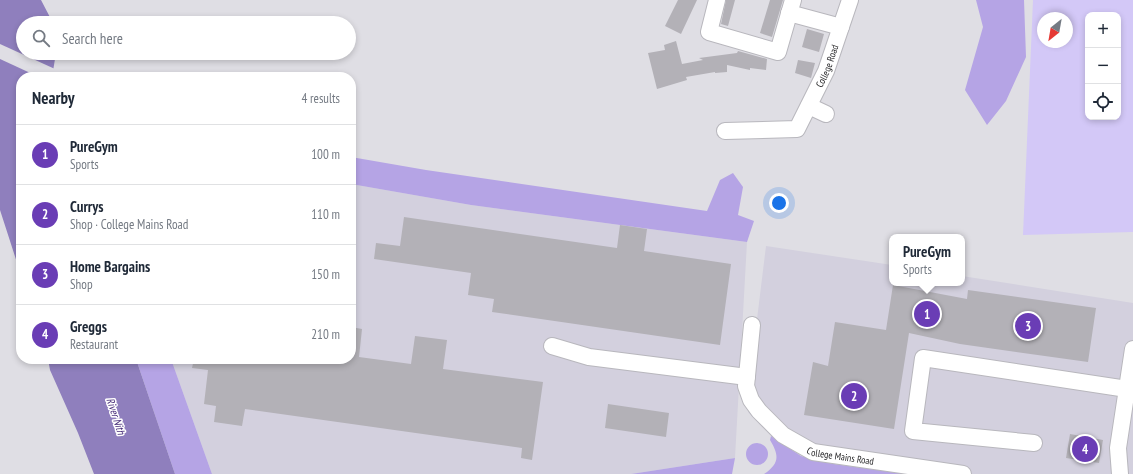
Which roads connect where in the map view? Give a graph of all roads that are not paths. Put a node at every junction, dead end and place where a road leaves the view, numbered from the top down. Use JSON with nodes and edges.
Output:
{"nodes":[{"id":1,"x":717,"y":0,"type":"edge"},
{"id":2,"x":850,"y":0,"type":"edge"},
{"id":3,"x":791,"y":6,"type":"edge"},
{"id":4,"x":841,"y":27,"type":"junction"},
{"id":5,"x":809,"y":106,"type":"junction"},
{"id":6,"x":826,"y":114,"type":"dead end"},
{"id":7,"x":725,"y":130,"type":"dead end"},
{"id":8,"x":752,"y":324,"type":"dead end"},
{"id":9,"x":552,"y":346,"type":"dead end"},
{"id":10,"x":1133,"y":349,"type":"edge"},
{"id":11,"x":746,"y":382,"type":"junction"},
{"id":12,"x":1127,"y":389,"type":"junction"},
{"id":13,"x":1034,"y":443,"type":"dead end"},
{"id":14,"x":963,"y":474,"type":"edge"},
{"id":15,"x":1120,"y":474,"type":"edge"}],
"edges":[{"from":1,"to":3,"type":"street"},
{"from":2,"to":4,"type":"street","name":"College Road"},
{"from":3,"to":4,"type":"street"},
{"from":4,"to":5,"type":"street","name":"College Road"},
{"from":5,"to":6,"type":"street"},
{"from":5,"to":7,"type":"street","name":"College Road"},
{"from":8,"to":11,"type":"street"},
{"from":9,"to":11,"type":"street"},
{"from":10,"to":12,"type":"street"},
{"from":11,"to":14,"type":"street","name":"College Mains Road"},
{"from":12,"to":13,"type":"street"},
{"from":12,"to":15,"type":"street"}]}
